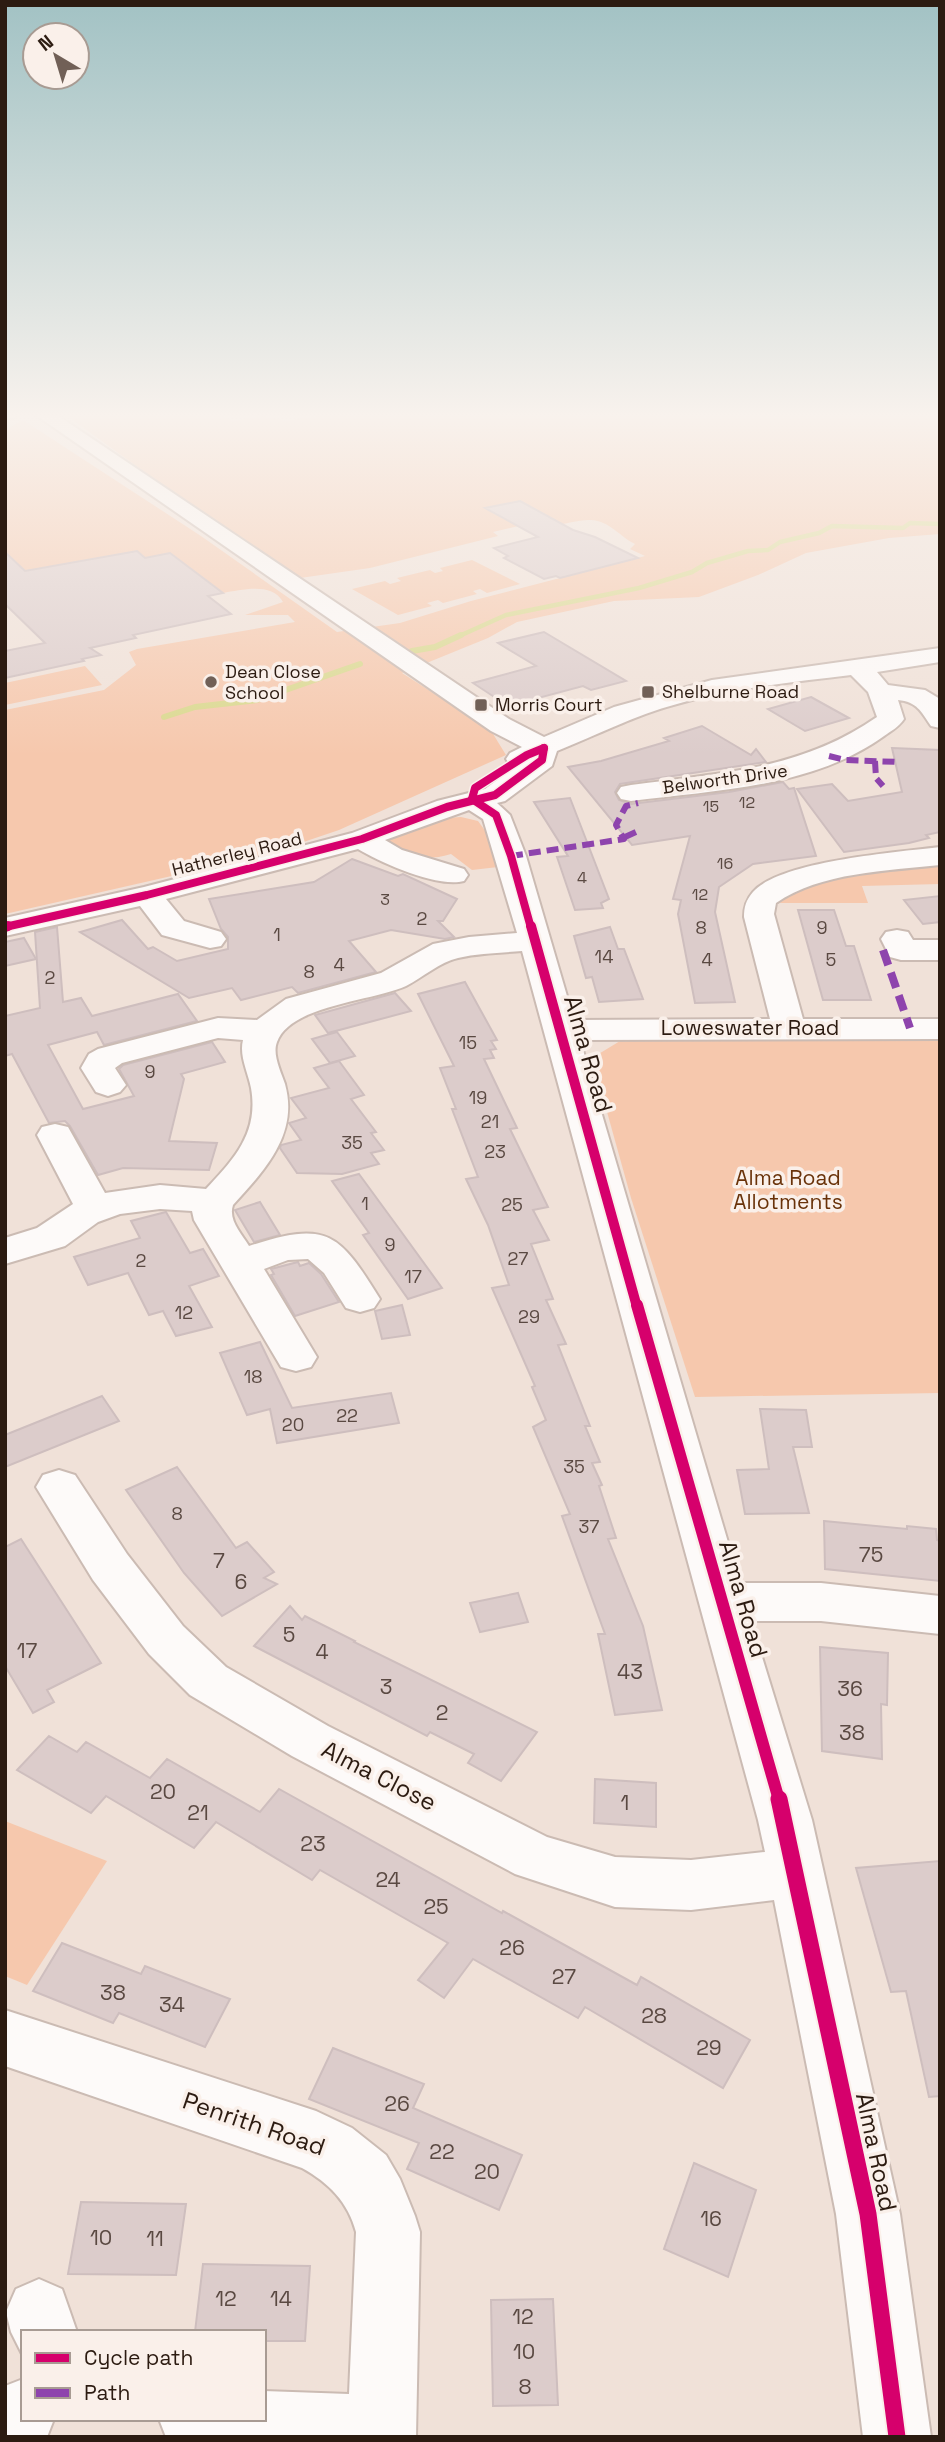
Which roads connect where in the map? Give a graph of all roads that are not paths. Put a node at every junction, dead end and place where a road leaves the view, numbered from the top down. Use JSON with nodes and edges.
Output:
{"nodes":[{"id":1,"x":209,"y":527,"type":"edge"},
{"id":2,"x":940,"y":654,"type":"edge"},
{"id":3,"x":856,"y":666,"type":"junction"},
{"id":4,"x":881,"y":692,"type":"junction"},
{"id":5,"x":891,"y":719,"type":"junction"},
{"id":6,"x":940,"y":722,"type":"edge"},
{"id":7,"x":544,"y":748,"type":"junction"},
{"id":8,"x":631,"y":793,"type":"dead end"},
{"id":9,"x":472,"y":799,"type":"junction"},
{"id":10,"x":362,"y":839,"type":"junction"},
{"id":11,"x":940,"y":856,"type":"edge"},
{"id":12,"x":453,"y":875,"type":"dead end"},
{"id":13,"x":147,"y":895,"type":"junction"},
{"id":14,"x":5,"y":927,"type":"edge"},
{"id":15,"x":210,"y":939,"type":"dead end"},
{"id":16,"x":897,"y":939,"type":"dead end"},
{"id":17,"x":535,"y":941,"type":"junction"},
{"id":18,"x":940,"y":950,"type":"edge"},
{"id":19,"x":940,"y":1028,"type":"edge"},
{"id":20,"x":789,"y":1029,"type":"junction"},
{"id":21,"x":560,"y":1030,"type":"junction"},
{"id":22,"x":265,"y":1031,"type":"junction"},
{"id":23,"x":108,"y":1085,"type":"dead end"},
{"id":24,"x":55,"y":1135,"type":"dead end"},
{"id":25,"x":215,"y":1201,"type":"junction"},
{"id":26,"x":95,"y":1209,"type":"junction"},
{"id":27,"x":5,"y":1251,"type":"edge"},
{"id":28,"x":241,"y":1263,"type":"junction"},
{"id":29,"x":360,"y":1299,"type":"dead end"},
{"id":30,"x":296,"y":1357,"type":"dead end"},
{"id":31,"x":59,"y":1487,"type":"dead end"},
{"id":32,"x":722,"y":1602,"type":"junction"},
{"id":33,"x":940,"y":1615,"type":"edge"},
{"id":34,"x":796,"y":1873,"type":"junction"},
{"id":35,"x":5,"y":2038,"type":"edge"},
{"id":36,"x":196,"y":2421,"type":"edge"},
{"id":37,"x":382,"y":2433,"type":"edge"},
{"id":38,"x":897,"y":2437,"type":"edge"}],
"edges":[{"from":1,"to":7,"type":"street"},
{"from":2,"to":3,"type":"street","name":"Hatherley Road"},
{"from":3,"to":4,"type":"street"},
{"from":3,"to":7,"type":"street","name":"Hatherley Road"},
{"from":4,"to":5,"type":"street"},
{"from":4,"to":6,"type":"street"},
{"from":5,"to":6,"type":"street"},
{"from":5,"to":8,"type":"street","name":"Belworth Drive"},
{"from":7,"to":9,"type":"street","name":"Hatherley Road"},
{"from":9,"to":10,"type":"street","name":"Hatherley Road"},
{"from":9,"to":17,"type":"street","name":"Alma Road"},
{"from":10,"to":12,"type":"street"},
{"from":10,"to":13,"type":"street","name":"Hatherley Road"},
{"from":11,"to":20,"type":"street"},
{"from":13,"to":14,"type":"street","name":"Hatherley Road"},
{"from":13,"to":15,"type":"street"},
{"from":16,"to":18,"type":"street"},
{"from":17,"to":21,"type":"street","name":"Alma Road"},
{"from":17,"to":22,"type":"street"},
{"from":19,"to":20,"type":"street","name":"Loweswater Road"},
{"from":20,"to":21,"type":"street","name":"Loweswater Road"},
{"from":21,"to":32,"type":"street","name":"Alma Road"},
{"from":22,"to":23,"type":"street"},
{"from":22,"to":25,"type":"street"},
{"from":24,"to":26,"type":"street"},
{"from":25,"to":26,"type":"street"},
{"from":25,"to":28,"type":"street"},
{"from":26,"to":27,"type":"street"},
{"from":28,"to":29,"type":"street"},
{"from":28,"to":30,"type":"street"},
{"from":31,"to":34,"type":"street","name":"Alma Close"},
{"from":32,"to":33,"type":"street"},
{"from":32,"to":34,"type":"street","name":"Alma Road"},
{"from":34,"to":38,"type":"street","name":"Alma Road"},
{"from":35,"to":37,"type":"street","name":"Penrith Road"},
{"from":36,"to":37,"type":"street"}]}
